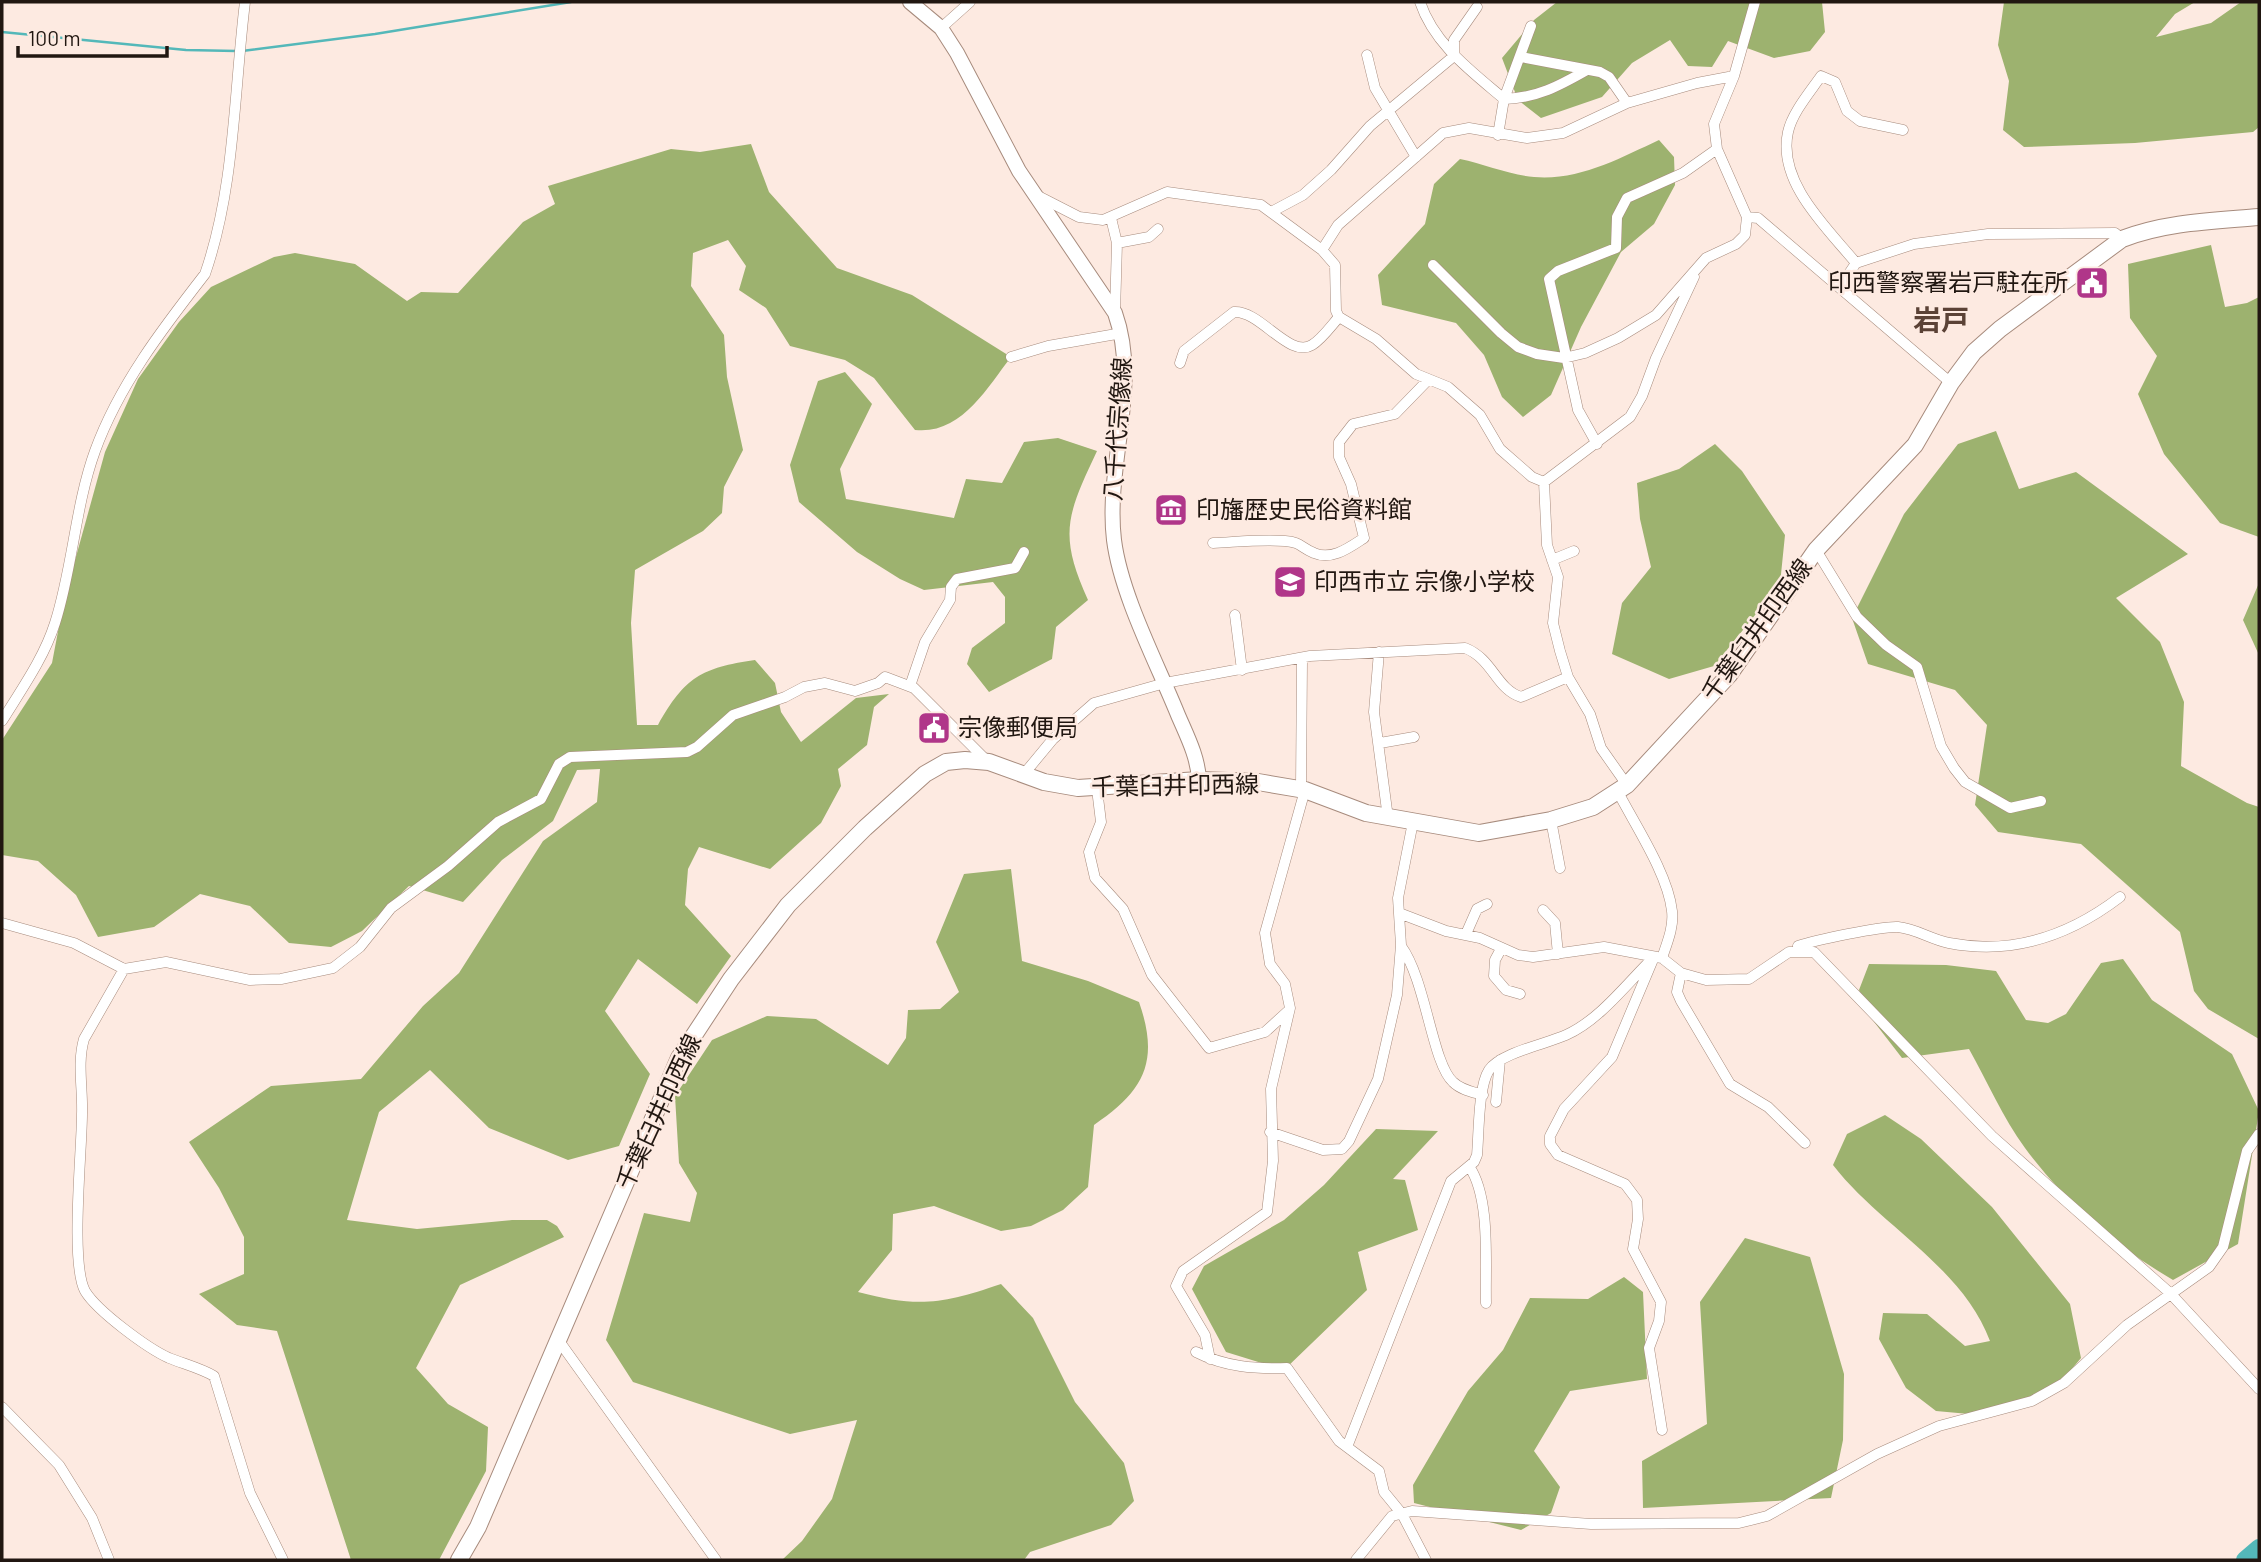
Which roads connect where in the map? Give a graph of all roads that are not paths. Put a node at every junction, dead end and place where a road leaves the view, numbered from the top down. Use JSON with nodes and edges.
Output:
{"nodes":[{"id":1,"x":245,"y":2,"type":"edge"},
{"id":2,"x":910,"y":2,"type":"edge"},
{"id":3,"x":970,"y":2,"type":"edge"},
{"id":4,"x":1420,"y":2,"type":"edge"},
{"id":5,"x":1755,"y":2,"type":"edge"},
{"id":6,"x":1477,"y":7,"type":"dead end"},
{"id":7,"x":1531,"y":26,"type":"dead end"},
{"id":8,"x":940,"y":28,"type":"junction"},
{"id":9,"x":1367,"y":55,"type":"dead end"},
{"id":10,"x":1454,"y":56,"type":"junction"},
{"id":11,"x":1521,"y":57,"type":"junction"},
{"id":12,"x":1587,"y":70,"type":"junction"},
{"id":13,"x":1734,"y":76,"type":"junction"},
{"id":14,"x":1504,"y":99,"type":"junction"},
{"id":15,"x":1628,"y":103,"type":"junction"},
{"id":16,"x":1390,"y":112,"type":"junction"},
{"id":17,"x":1903,"y":130,"type":"dead end"},
{"id":18,"x":1498,"y":135,"type":"junction"},
{"id":19,"x":1717,"y":149,"type":"junction"},
{"id":20,"x":1416,"y":157,"type":"junction"},
{"id":21,"x":1032,"y":193,"type":"junction"},
{"id":22,"x":1273,"y":211,"type":"junction"},
{"id":23,"x":1747,"y":217,"type":"junction"},
{"id":24,"x":2259,"y":217,"type":"edge"},
{"id":25,"x":1111,"y":218,"type":"junction"},
{"id":26,"x":1158,"y":229,"type":"dead end"},
{"id":27,"x":2122,"y":239,"type":"junction"},
{"id":28,"x":1117,"y":243,"type":"junction"},
{"id":29,"x":1322,"y":250,"type":"junction"},
{"id":30,"x":1856,"y":263,"type":"junction"},
{"id":31,"x":1433,"y":265,"type":"dead end"},
{"id":32,"x":1699,"y":266,"type":"junction"},
{"id":33,"x":1840,"y":287,"type":"junction"},
{"id":34,"x":1115,"y":313,"type":"junction"},
{"id":35,"x":1339,"y":317,"type":"junction"},
{"id":36,"x":1122,"y":333,"type":"junction"},
{"id":37,"x":1011,"y":357,"type":"dead end"},
{"id":38,"x":1564,"y":358,"type":"junction"},
{"id":39,"x":1180,"y":363,"type":"dead end"},
{"id":40,"x":1428,"y":380,"type":"junction"},
{"id":41,"x":1951,"y":383,"type":"junction"},
{"id":42,"x":1597,"y":444,"type":"junction"},
{"id":43,"x":1544,"y":482,"type":"junction"},
{"id":44,"x":1213,"y":543,"type":"dead end"},
{"id":45,"x":1815,"y":550,"type":"junction"},
{"id":46,"x":1574,"y":551,"type":"dead end"},
{"id":47,"x":1024,"y":552,"type":"dead end"},
{"id":48,"x":1552,"y":561,"type":"junction"},
{"id":49,"x":1235,"y":615,"type":"dead end"},
{"id":50,"x":1379,"y":652,"type":"junction"},
{"id":51,"x":1303,"y":660,"type":"junction"},
{"id":52,"x":1242,"y":670,"type":"junction"},
{"id":53,"x":1568,"y":677,"type":"junction"},
{"id":54,"x":1165,"y":683,"type":"junction"},
{"id":55,"x":910,"y":686,"type":"junction"},
{"id":56,"x":2,"y":722,"type":"edge"},
{"id":57,"x":1414,"y":737,"type":"dead end"},
{"id":58,"x":1380,"y":743,"type":"junction"},
{"id":59,"x":989,"y":762,"type":"junction"},
{"id":60,"x":1024,"y":774,"type":"junction"},
{"id":61,"x":1199,"y":780,"type":"junction"},
{"id":62,"x":1622,"y":788,"type":"junction"},
{"id":63,"x":1097,"y":789,"type":"junction"},
{"id":64,"x":1303,"y":789,"type":"junction"},
{"id":65,"x":2041,"y":801,"type":"dead end"},
{"id":66,"x":1388,"y":818,"type":"junction"},
{"id":67,"x":1551,"y":820,"type":"junction"},
{"id":68,"x":1413,"y":822,"type":"junction"},
{"id":69,"x":1560,"y":868,"type":"dead end"},
{"id":70,"x":2120,"y":897,"type":"dead end"},
{"id":71,"x":1487,"y":904,"type":"dead end"},
{"id":72,"x":1543,"y":910,"type":"dead end"},
{"id":73,"x":1399,"y":913,"type":"junction"},
{"id":74,"x":2,"y":923,"type":"edge"},
{"id":75,"x":1466,"y":934,"type":"junction"},
{"id":76,"x":1401,"y":945,"type":"junction"},
{"id":77,"x":1501,"y":948,"type":"junction"},
{"id":78,"x":1788,"y":952,"type":"junction"},
{"id":79,"x":1558,"y":954,"type":"junction"},
{"id":80,"x":1658,"y":958,"type":"junction"},
{"id":81,"x":124,"y":969,"type":"junction"},
{"id":82,"x":1681,"y":973,"type":"junction"},
{"id":83,"x":1520,"y":994,"type":"dead end"},
{"id":84,"x":1290,"y":1008,"type":"junction"},
{"id":85,"x":1500,"y":1060,"type":"junction"},
{"id":86,"x":1483,"y":1096,"type":"junction"},
{"id":87,"x":1496,"y":1102,"type":"dead end"},
{"id":88,"x":1270,"y":1132,"type":"junction"},
{"id":89,"x":2259,"y":1134,"type":"edge"},
{"id":90,"x":1805,"y":1143,"type":"dead end"},
{"id":91,"x":1469,"y":1166,"type":"junction"},
{"id":92,"x":2170,"y":1293,"type":"junction"},
{"id":93,"x":1486,"y":1303,"type":"dead end"},
{"id":94,"x":559,"y":1341,"type":"junction"},
{"id":95,"x":1196,"y":1352,"type":"dead end"},
{"id":96,"x":1210,"y":1359,"type":"junction"},
{"id":97,"x":2259,"y":1389,"type":"edge"},
{"id":98,"x":2,"y":1407,"type":"edge"},
{"id":99,"x":1662,"y":1430,"type":"dead end"},
{"id":100,"x":1347,"y":1447,"type":"junction"},
{"id":101,"x":1402,"y":1514,"type":"junction"},
{"id":102,"x":109,"y":1560,"type":"edge"},
{"id":103,"x":283,"y":1560,"type":"edge"},
{"id":104,"x":458,"y":1560,"type":"edge"},
{"id":105,"x":716,"y":1560,"type":"edge"},
{"id":106,"x":1356,"y":1560,"type":"edge"},
{"id":107,"x":1426,"y":1560,"type":"edge"}],
"edges":[{"from":1,"to":56,"type":"street"},
{"from":2,"to":8,"type":"main road","name":"八千代宗像線"},
{"from":3,"to":8,"type":"street"},
{"from":4,"to":10,"type":"street"},
{"from":5,"to":13,"type":"street"},
{"from":6,"to":10,"type":"street"},
{"from":7,"to":11,"type":"street"},
{"from":8,"to":21,"type":"main road","name":"八千代宗像線"},
{"from":9,"to":16,"type":"street"},
{"from":10,"to":14,"type":"street"},
{"from":10,"to":16,"type":"street"},
{"from":11,"to":12,"type":"street"},
{"from":11,"to":14,"type":"street"},
{"from":12,"to":14,"type":"street"},
{"from":12,"to":15,"type":"street"},
{"from":13,"to":15,"type":"street"},
{"from":13,"to":19,"type":"street"},
{"from":14,"to":18,"type":"street"},
{"from":15,"to":18,"type":"street"},
{"from":16,"to":20,"type":"street"},
{"from":16,"to":22,"type":"street"},
{"from":17,"to":30,"type":"street"},
{"from":18,"to":20,"type":"street"},
{"from":19,"to":23,"type":"street"},
{"from":19,"to":38,"type":"street"},
{"from":20,"to":29,"type":"street"},
{"from":21,"to":25,"type":"street"},
{"from":21,"to":34,"type":"main road","name":"八千代宗像線"},
{"from":22,"to":25,"type":"street"},
{"from":22,"to":29,"type":"street"},
{"from":23,"to":32,"type":"street"},
{"from":23,"to":33,"type":"street"},
{"from":24,"to":27,"type":"main road","name":"千葉臼井印西線"},
{"from":25,"to":28,"type":"street"},
{"from":26,"to":28,"type":"street"},
{"from":27,"to":30,"type":"street"},
{"from":27,"to":41,"type":"main road","name":"千葉臼井印西線"},
{"from":28,"to":34,"type":"street"},
{"from":29,"to":35,"type":"street"},
{"from":30,"to":33,"type":"street"},
{"from":31,"to":38,"type":"street"},
{"from":32,"to":38,"type":"street"},
{"from":32,"to":42,"type":"street"},
{"from":33,"to":41,"type":"street"},
{"from":34,"to":36,"type":"main road","name":"八千代宗像線"},
{"from":35,"to":39,"type":"street"},
{"from":35,"to":40,"type":"street"},
{"from":36,"to":37,"type":"street"},
{"from":36,"to":54,"type":"main road","name":"八千代宗像線"},
{"from":38,"to":42,"type":"street"},
{"from":40,"to":43,"type":"street"},
{"from":40,"to":44,"type":"street"},
{"from":41,"to":45,"type":"main road","name":"千葉臼井印西線"},
{"from":42,"to":43,"type":"street"},
{"from":43,"to":48,"type":"street"},
{"from":45,"to":62,"type":"main road","name":"千葉臼井印西線"},
{"from":45,"to":65,"type":"street"},
{"from":46,"to":48,"type":"street"},
{"from":47,"to":55,"type":"street"},
{"from":48,"to":53,"type":"street"},
{"from":49,"to":52,"type":"street"},
{"from":50,"to":51,"type":"street"},
{"from":50,"to":53,"type":"street"},
{"from":50,"to":58,"type":"street"},
{"from":51,"to":52,"type":"street"},
{"from":51,"to":64,"type":"street"},
{"from":52,"to":54,"type":"street"},
{"from":53,"to":62,"type":"street"},
{"from":54,"to":60,"type":"street"},
{"from":54,"to":61,"type":"main road","name":"八千代宗像線"},
{"from":55,"to":59,"type":"street"},
{"from":55,"to":81,"type":"street"},
{"from":57,"to":58,"type":"street"},
{"from":58,"to":66,"type":"street"},
{"from":59,"to":60,"type":"main road","name":"千葉臼井印西線"},
{"from":59,"to":94,"type":"main road","name":"千葉臼井印西線"},
{"from":60,"to":63,"type":"main road","name":"千葉臼井印西線"},
{"from":61,"to":63,"type":"main road","name":"千葉臼井印西線"},
{"from":61,"to":64,"type":"main road","name":"千葉臼井印西線"},
{"from":62,"to":67,"type":"main road","name":"千葉臼井印西線"},
{"from":62,"to":80,"type":"street"},
{"from":63,"to":84,"type":"street"},
{"from":64,"to":66,"type":"main road","name":"千葉臼井印西線"},
{"from":64,"to":84,"type":"street"},
{"from":66,"to":68,"type":"main road","name":"千葉臼井印西線"},
{"from":67,"to":68,"type":"main road","name":"千葉臼井印西線"},
{"from":67,"to":69,"type":"street"},
{"from":68,"to":73,"type":"street"},
{"from":70,"to":78,"type":"street"},
{"from":71,"to":75,"type":"street"},
{"from":72,"to":79,"type":"street"},
{"from":73,"to":75,"type":"street"},
{"from":73,"to":76,"type":"street"},
{"from":74,"to":81,"type":"street"},
{"from":75,"to":77,"type":"street"},
{"from":76,"to":86,"type":"street"},
{"from":76,"to":88,"type":"street"},
{"from":77,"to":79,"type":"street"},
{"from":77,"to":83,"type":"street"},
{"from":78,"to":82,"type":"street"},
{"from":78,"to":92,"type":"street"},
{"from":79,"to":80,"type":"street"},
{"from":80,"to":82,"type":"street"},
{"from":80,"to":85,"type":"street"},
{"from":80,"to":99,"type":"street"},
{"from":81,"to":103,"type":"street"},
{"from":82,"to":90,"type":"street"},
{"from":84,"to":88,"type":"street"},
{"from":85,"to":86,"type":"street"},
{"from":85,"to":87,"type":"street"},
{"from":86,"to":91,"type":"street"},
{"from":88,"to":96,"type":"street"},
{"from":89,"to":92,"type":"street"},
{"from":91,"to":93,"type":"street"},
{"from":91,"to":100,"type":"street"},
{"from":92,"to":97,"type":"street"},
{"from":92,"to":101,"type":"street"},
{"from":94,"to":104,"type":"main road","name":"千葉臼井印西線"},
{"from":94,"to":105,"type":"street"},
{"from":95,"to":96,"type":"street"},
{"from":96,"to":100,"type":"street"},
{"from":98,"to":102,"type":"street"},
{"from":100,"to":101,"type":"street"},
{"from":101,"to":106,"type":"street"},
{"from":101,"to":107,"type":"street"}]}
